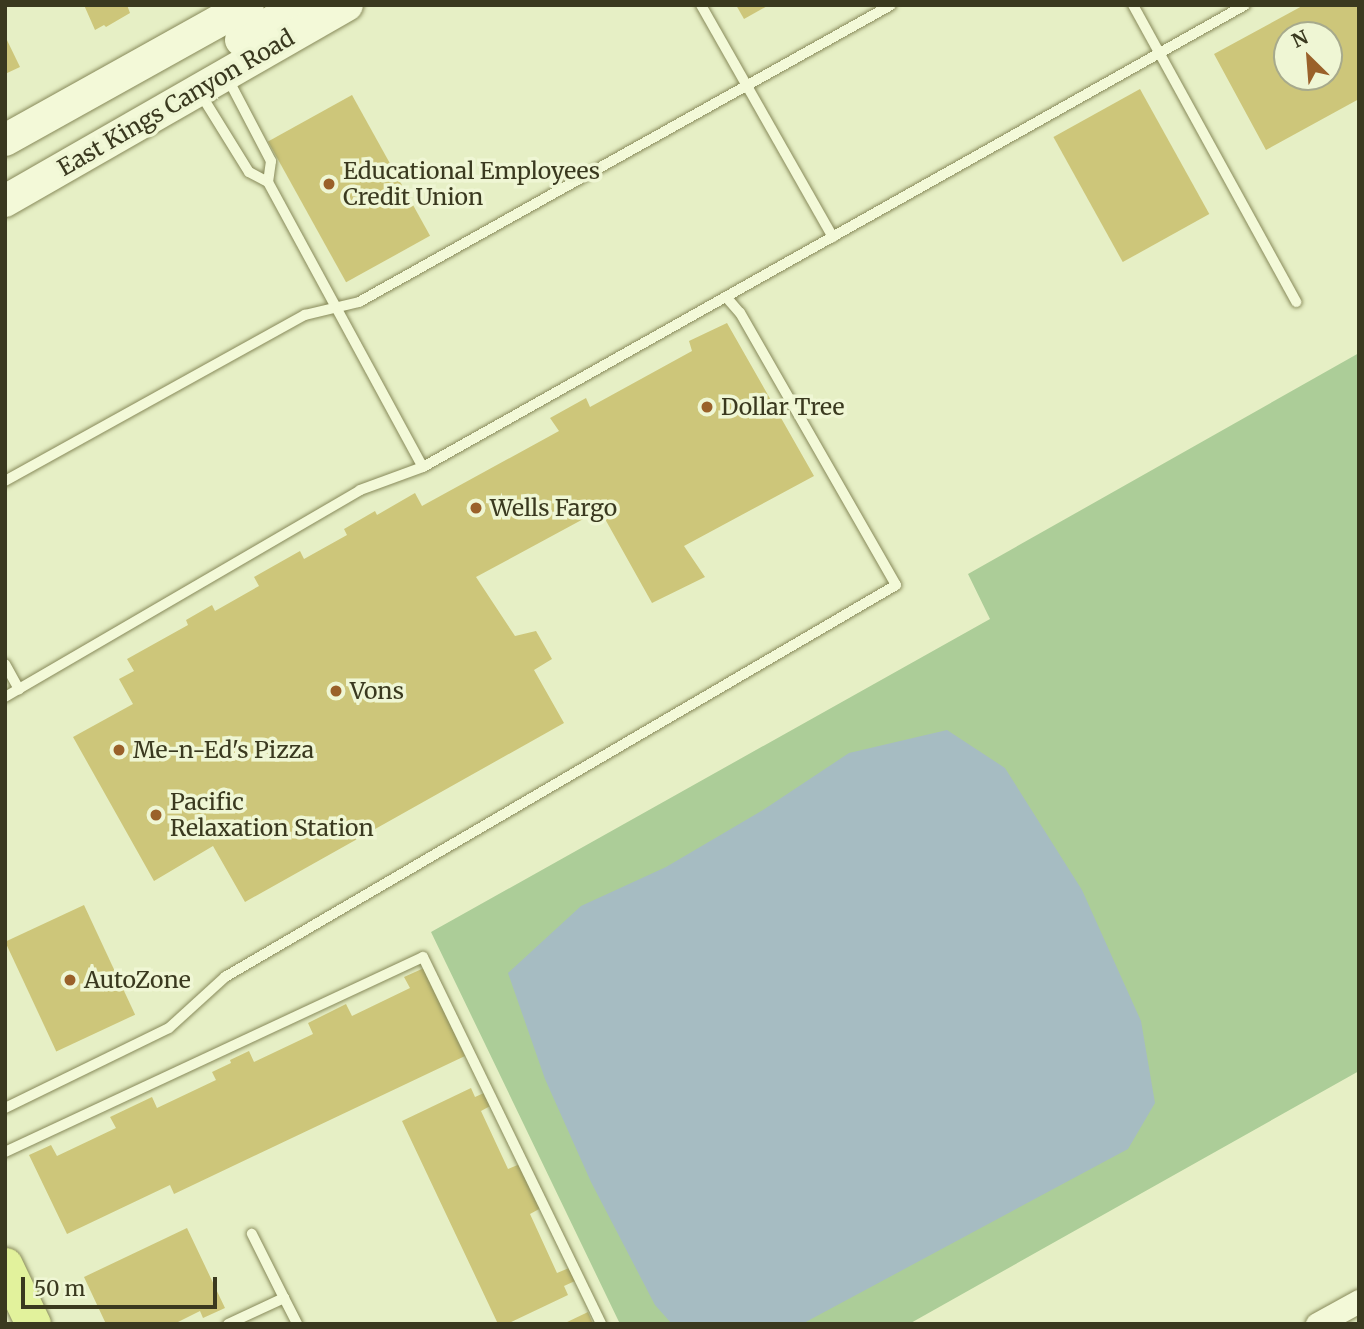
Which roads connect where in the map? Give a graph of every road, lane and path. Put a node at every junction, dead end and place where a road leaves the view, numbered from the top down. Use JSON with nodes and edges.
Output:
{"nodes":[{"id":1,"x":248,"y":5,"type":"edge"},
{"id":2,"x":301,"y":5,"type":"edge"},
{"id":3,"x":347,"y":5,"type":"edge"},
{"id":4,"x":701,"y":5,"type":"edge"},
{"id":5,"x":891,"y":5,"type":"edge"},
{"id":6,"x":1133,"y":5,"type":"edge"},
{"id":7,"x":1245,"y":5,"type":"edge"},
{"id":8,"x":1159,"y":53,"type":"junction"},
{"id":9,"x":211,"y":82,"type":"junction"},
{"id":10,"x":747,"y":86,"type":"junction"},
{"id":11,"x":5,"y":140,"type":"edge"},
{"id":12,"x":268,"y":182,"type":"junction"},
{"id":13,"x":5,"y":201,"type":"edge"},
{"id":14,"x":833,"y":237,"type":"junction"},
{"id":15,"x":726,"y":297,"type":"junction"},
{"id":16,"x":1296,"y":302,"type":"dead end"},
{"id":17,"x":336,"y":307,"type":"junction"},
{"id":18,"x":423,"y":467,"type":"junction"},
{"id":19,"x":5,"y":481,"type":"edge"},
{"id":20,"x":5,"y":664,"type":"edge"},
{"id":21,"x":19,"y":689,"type":"junction"},
{"id":22,"x":5,"y":697,"type":"edge"},
{"id":23,"x":5,"y":1108,"type":"edge"},
{"id":24,"x":5,"y":1152,"type":"edge"},
{"id":25,"x":252,"y":1234,"type":"dead end"},
{"id":26,"x":5,"y":1265,"type":"edge"},
{"id":27,"x":284,"y":1298,"type":"junction"},
{"id":28,"x":1359,"y":1301,"type":"edge"},
{"id":29,"x":33,"y":1324,"type":"edge"},
{"id":30,"x":228,"y":1324,"type":"edge"},
{"id":31,"x":297,"y":1324,"type":"edge"},
{"id":32,"x":601,"y":1324,"type":"edge"},
{"id":33,"x":1317,"y":1324,"type":"edge"}],
"edges":[{"from":1,"to":11,"type":"main road"},
{"from":2,"to":9,"type":"main road"},
{"from":3,"to":9,"type":"main road","name":"East Kings Canyon Road"},
{"from":4,"to":10,"type":"lane"},
{"from":5,"to":10,"type":"lane"},
{"from":6,"to":8,"type":"lane"},
{"from":7,"to":8,"type":"lane"},
{"from":8,"to":14,"type":"lane"},
{"from":8,"to":16,"type":"lane"},
{"from":9,"to":12,"type":"lane"},
{"from":9,"to":12,"type":"lane"},
{"from":9,"to":13,"type":"main road","name":"East Kings Canyon Road"},
{"from":10,"to":14,"type":"lane"},
{"from":10,"to":17,"type":"lane"},
{"from":12,"to":17,"type":"lane"},
{"from":14,"to":15,"type":"lane"},
{"from":15,"to":18,"type":"lane"},
{"from":15,"to":23,"type":"lane"},
{"from":17,"to":18,"type":"lane"},
{"from":17,"to":19,"type":"lane"},
{"from":18,"to":21,"type":"lane"},
{"from":20,"to":21,"type":"lane"},
{"from":21,"to":22,"type":"lane"},
{"from":24,"to":32,"type":"lane"},
{"from":25,"to":27,"type":"lane"},
{"from":26,"to":29,"type":"main road"},
{"from":27,"to":30,"type":"lane"},
{"from":27,"to":31,"type":"lane"},
{"from":28,"to":33,"type":"street"}]}
